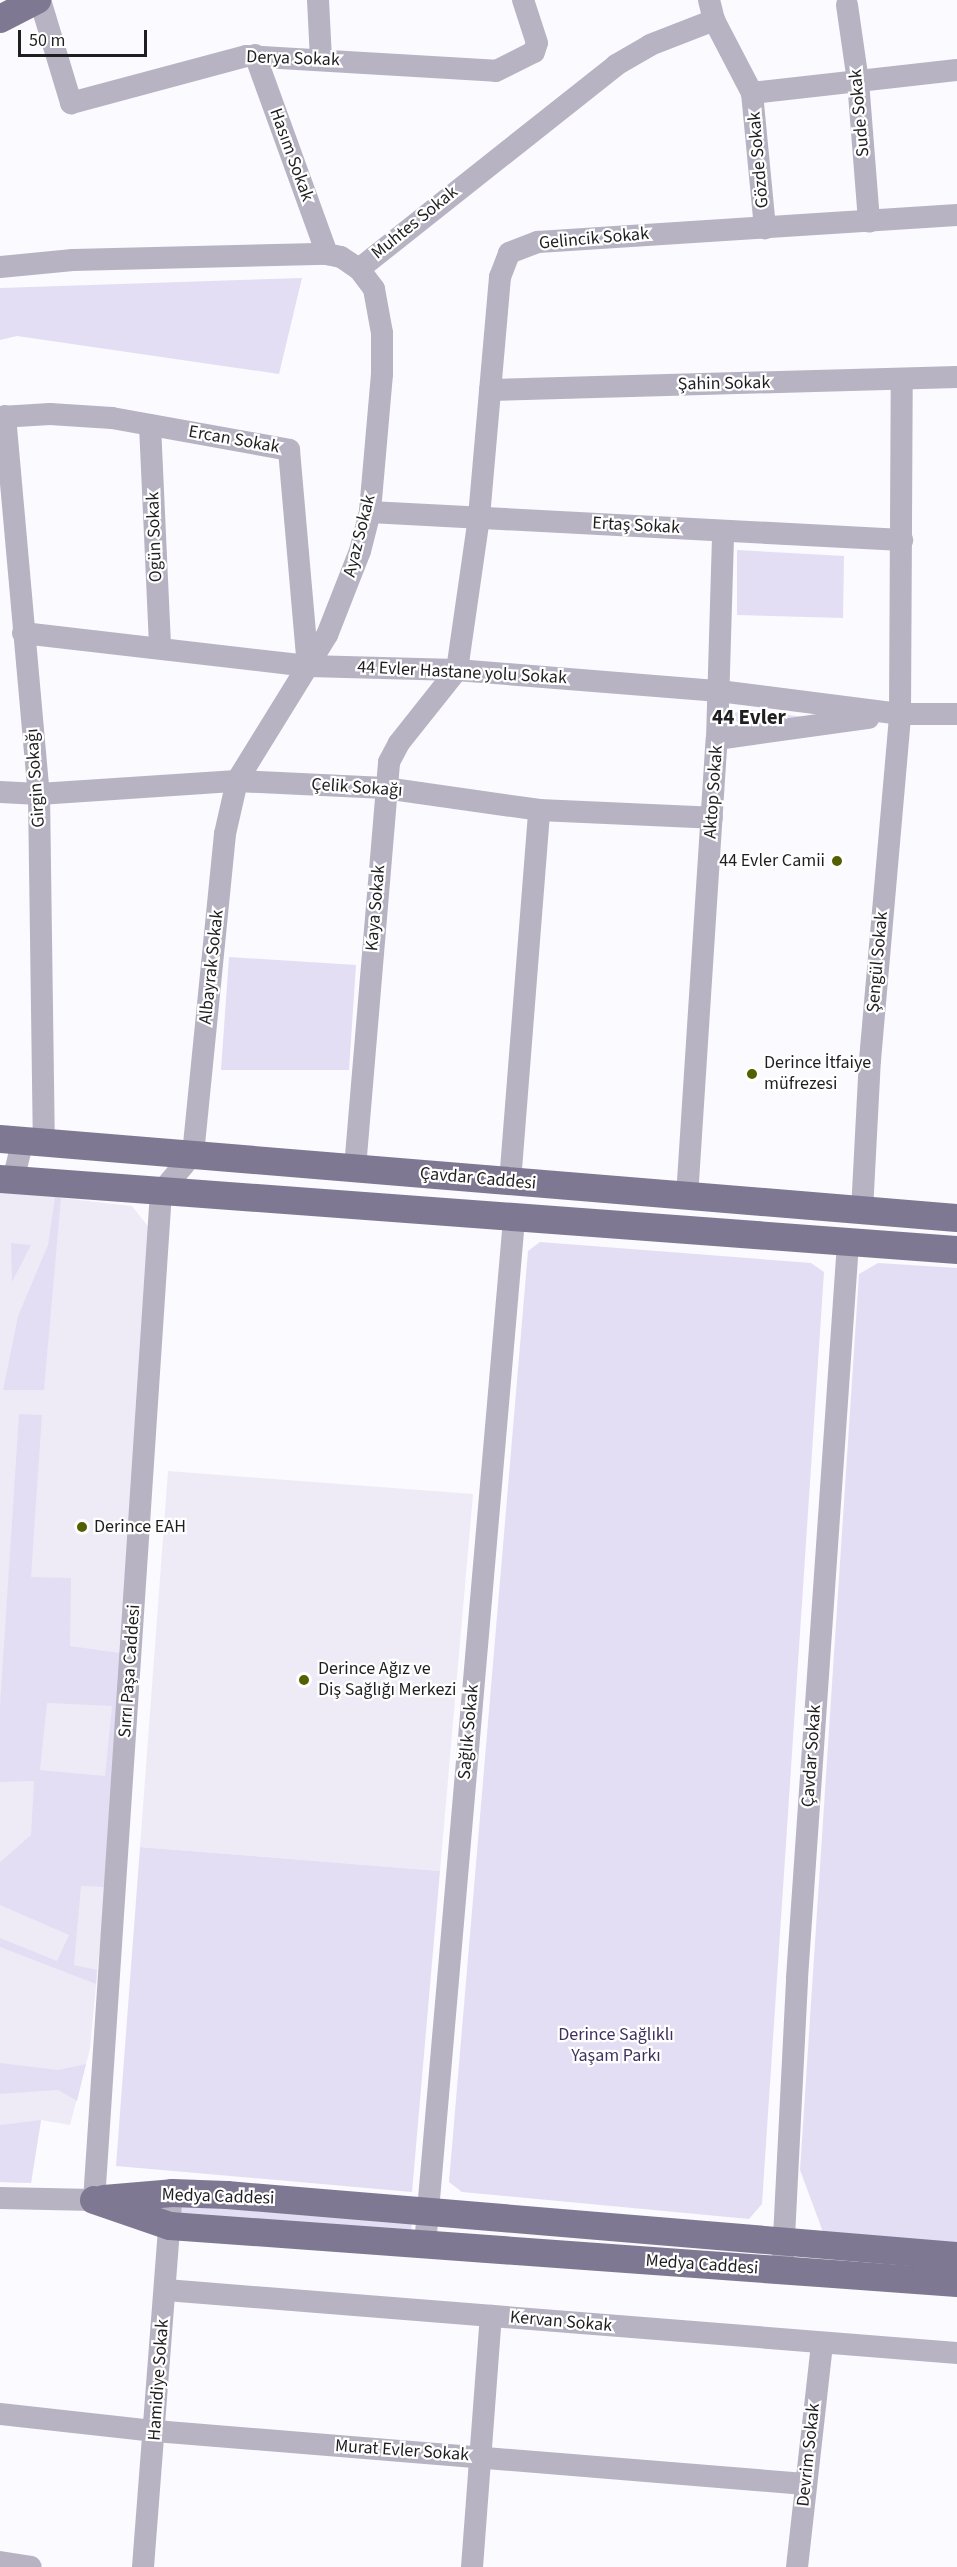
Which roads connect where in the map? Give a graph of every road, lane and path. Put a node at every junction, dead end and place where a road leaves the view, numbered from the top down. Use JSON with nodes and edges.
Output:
{"nodes":[{"id":1,"x":39,"y":0,"type":"edge"},
{"id":2,"x":318,"y":0,"type":"edge"},
{"id":3,"x":523,"y":0,"type":"edge"},
{"id":4,"x":847,"y":5,"type":"dead end"},
{"id":5,"x":712,"y":10,"type":"edge"},
{"id":6,"x":0,"y":19,"type":"edge"},
{"id":7,"x":255,"y":55,"type":"junction"},
{"id":8,"x":321,"y":59,"type":"junction"},
{"id":9,"x":957,"y":70,"type":"edge"},
{"id":10,"x":858,"y":81,"type":"junction"},
{"id":11,"x":752,"y":93,"type":"junction"},
{"id":12,"x":957,"y":215,"type":"edge"},
{"id":13,"x":869,"y":222,"type":"junction"},
{"id":14,"x":765,"y":228,"type":"junction"},
{"id":15,"x":327,"y":254,"type":"junction"},
{"id":16,"x":0,"y":267,"type":"edge"},
{"id":17,"x":359,"y":269,"type":"junction"},
{"id":18,"x":957,"y":377,"type":"edge"},
{"id":19,"x":902,"y":380,"type":"junction"},
{"id":20,"x":490,"y":390,"type":"junction"},
{"id":21,"x":2,"y":416,"type":"edge"},
{"id":22,"x":150,"y":425,"type":"junction"},
{"id":23,"x":370,"y":512,"type":"junction"},
{"id":24,"x":479,"y":517,"type":"junction"},
{"id":25,"x":723,"y":531,"type":"junction"},
{"id":26,"x":902,"y":540,"type":"junction"},
{"id":27,"x":23,"y":633,"type":"junction"},
{"id":28,"x":160,"y":648,"type":"junction"},
{"id":29,"x":308,"y":666,"type":"junction"},
{"id":30,"x":457,"y":670,"type":"junction"},
{"id":31,"x":719,"y":692,"type":"junction"},
{"id":32,"x":900,"y":714,"type":"junction"},
{"id":33,"x":957,"y":714,"type":"edge"},
{"id":34,"x":717,"y":739,"type":"junction"},
{"id":35,"x":237,"y":781,"type":"junction"},
{"id":36,"x":385,"y":788,"type":"junction"},
{"id":37,"x":0,"y":792,"type":"edge"},
{"id":38,"x":39,"y":794,"type":"junction"},
{"id":39,"x":539,"y":810,"type":"junction"},
{"id":40,"x":712,"y":818,"type":"junction"},
{"id":41,"x":23,"y":1140,"type":"edge"},
{"id":42,"x":192,"y":1154,"type":"junction"},
{"id":43,"x":355,"y":1168,"type":"junction"},
{"id":44,"x":6,"y":1179,"type":"edge"},
{"id":45,"x":510,"y":1182,"type":"junction"},
{"id":46,"x":161,"y":1192,"type":"junction"},
{"id":47,"x":687,"y":1197,"type":"junction"},
{"id":48,"x":862,"y":1211,"type":"junction"},
{"id":49,"x":514,"y":1218,"type":"junction"},
{"id":50,"x":957,"y":1218,"type":"edge"},
{"id":51,"x":848,"y":1243,"type":"junction"},
{"id":52,"x":957,"y":1250,"type":"edge"},
{"id":53,"x":172,"y":2193,"type":"junction"},
{"id":54,"x":0,"y":2198,"type":"edge"},
{"id":55,"x":94,"y":2200,"type":"junction"},
{"id":56,"x":428,"y":2212,"type":"junction"},
{"id":57,"x":170,"y":2226,"type":"junction"},
{"id":58,"x":784,"y":2242,"type":"junction"},
{"id":59,"x":425,"y":2245,"type":"junction"},
{"id":60,"x":957,"y":2256,"type":"edge"},
{"id":61,"x":783,"y":2271,"type":"junction"},
{"id":62,"x":957,"y":2283,"type":"edge"},
{"id":63,"x":166,"y":2290,"type":"junction"},
{"id":64,"x":491,"y":2316,"type":"junction"},
{"id":65,"x":822,"y":2343,"type":"junction"},
{"id":66,"x":957,"y":2353,"type":"edge"},
{"id":67,"x":0,"y":2414,"type":"edge"},
{"id":68,"x":155,"y":2432,"type":"junction"},
{"id":69,"x":480,"y":2457,"type":"junction"},
{"id":70,"x":805,"y":2484,"type":"junction"},
{"id":71,"x":0,"y":2562,"type":"edge"},
{"id":72,"x":31,"y":2567,"type":"edge"},
{"id":73,"x":143,"y":2567,"type":"edge"},
{"id":74,"x":472,"y":2567,"type":"edge"},
{"id":75,"x":797,"y":2567,"type":"edge"}],
"edges":[{"from":1,"to":6,"type":"main road"},
{"from":1,"to":7,"type":"street","name":"Derya Sokak"},
{"from":2,"to":8,"type":"street"},
{"from":3,"to":8,"type":"street","name":"Derya Sokak"},
{"from":4,"to":10,"type":"street","name":"Sude Sokak"},
{"from":5,"to":11,"type":"street","name":"Gözde Sokak"},
{"from":5,"to":17,"type":"street","name":"Muhtes Sokak"},
{"from":7,"to":8,"type":"street","name":"Derya Sokak"},
{"from":7,"to":15,"type":"street","name":"Hasım Sokak"},
{"from":9,"to":10,"type":"street","name":"Gözde Sokak"},
{"from":10,"to":11,"type":"street","name":"Gözde Sokak"},
{"from":10,"to":13,"type":"street","name":"Sude Sokak"},
{"from":11,"to":14,"type":"street","name":"Gözde Sokak"},
{"from":12,"to":13,"type":"street","name":"Gelincik Sokak"},
{"from":13,"to":14,"type":"street","name":"Gelincik Sokak"},
{"from":14,"to":20,"type":"street","name":"Gelincik Sokak"},
{"from":15,"to":16,"type":"street","name":"Muhtes Sokak"},
{"from":15,"to":17,"type":"street","name":"Muhtes Sokak"},
{"from":17,"to":23,"type":"street","name":"Ayaz Sokak"},
{"from":18,"to":19,"type":"street","name":"Şahin Sokak"},
{"from":19,"to":20,"type":"street","name":"Şahin Sokak"},
{"from":19,"to":26,"type":"street","name":"Şengül Sokak"},
{"from":20,"to":24,"type":"street","name":"Gelincik Sokak"},
{"from":21,"to":22,"type":"street","name":"Ercan Sokak"},
{"from":21,"to":27,"type":"street","name":"Girgin Sokağı"},
{"from":22,"to":28,"type":"street","name":"Ogün Sokak"},
{"from":22,"to":29,"type":"street","name":"Ercan Sokak"},
{"from":23,"to":24,"type":"street","name":"Ertaş Sokak"},
{"from":23,"to":29,"type":"street","name":"Ayaz Sokak"},
{"from":24,"to":25,"type":"street","name":"Ertaş Sokak"},
{"from":24,"to":30,"type":"street","name":"Gelincik Sokak"},
{"from":25,"to":26,"type":"street","name":"Ertaş Sokak"},
{"from":25,"to":31,"type":"street","name":"Aktop Sokak"},
{"from":26,"to":32,"type":"street","name":"Şengül Sokak"},
{"from":27,"to":28,"type":"street","name":"44 Evler Hastane yolu Sokak"},
{"from":27,"to":38,"type":"street","name":"Girgin Sokağı"},
{"from":28,"to":29,"type":"street","name":"44 Evler Hastane yolu Sokak"},
{"from":29,"to":30,"type":"street","name":"44 Evler Hastane yolu Sokak"},
{"from":29,"to":35,"type":"street","name":"Ayaz Sokak"},
{"from":30,"to":31,"type":"street","name":"44 Evler Hastane yolu Sokak"},
{"from":30,"to":36,"type":"street","name":"Kaya Sokak"},
{"from":31,"to":32,"type":"street","name":"44 Evler Hastane yolu Sokak"},
{"from":31,"to":34,"type":"street","name":"Aktop Sokak"},
{"from":32,"to":33,"type":"street","name":"44 Evler Hastane yolu Sokak"},
{"from":32,"to":34,"type":"street","name":"44 Evler Hastane yolu Sokak"},
{"from":32,"to":48,"type":"street","name":"Şengül Sokak"},
{"from":34,"to":40,"type":"street","name":"Aktop Sokak"},
{"from":35,"to":36,"type":"street","name":"Çelik Sokağı"},
{"from":35,"to":38,"type":"street","name":"Çelik Sokağı"},
{"from":35,"to":42,"type":"street","name":"Albayrak Sokak"},
{"from":36,"to":39,"type":"street","name":"Çelik Sokağı"},
{"from":36,"to":43,"type":"street","name":"Kaya Sokak"},
{"from":37,"to":38,"type":"street","name":"Çelik Sokağı"},
{"from":38,"to":41,"type":"street","name":"Girgin Sokağı"},
{"from":39,"to":40,"type":"street","name":"Çelik Sokağı"},
{"from":39,"to":45,"type":"street"},
{"from":40,"to":47,"type":"street","name":"Aktop Sokak"},
{"from":41,"to":42,"type":"main road","name":"Çavdar Caddesi"},
{"from":41,"to":44,"type":"street","name":"Girgin Sokağı"},
{"from":42,"to":43,"type":"main road","name":"Çavdar Caddesi"},
{"from":42,"to":46,"type":"street"},
{"from":43,"to":45,"type":"main road","name":"Çavdar Caddesi"},
{"from":44,"to":46,"type":"main road","name":"Çavdar Caddesi"},
{"from":45,"to":47,"type":"main road","name":"Çavdar Caddesi"},
{"from":46,"to":49,"type":"main road","name":"Çavdar Caddesi"},
{"from":46,"to":55,"type":"street","name":"Sırrı Paşa Caddesi"},
{"from":47,"to":48,"type":"main road","name":"Çavdar Caddesi"},
{"from":48,"to":50,"type":"main road","name":"Çavdar Caddesi"},
{"from":49,"to":51,"type":"main road","name":"Çavdar Caddesi"},
{"from":49,"to":56,"type":"street","name":"Sağlık Sokak"},
{"from":51,"to":52,"type":"main road","name":"Çavdar Caddesi"},
{"from":51,"to":58,"type":"street","name":"Çavdar Sokak"},
{"from":53,"to":55,"type":"main road","name":"Medya Caddesi"},
{"from":53,"to":56,"type":"main road","name":"Medya Caddesi"},
{"from":53,"to":57,"type":"street","name":"Hamidiye Sokak"},
{"from":54,"to":55,"type":"street"},
{"from":55,"to":57,"type":"main road","name":"Medya Caddesi"},
{"from":56,"to":58,"type":"main road","name":"Medya Caddesi"},
{"from":56,"to":59,"type":"street","name":"Sağlık Sokak"},
{"from":57,"to":59,"type":"main road","name":"Medya Caddesi"},
{"from":57,"to":63,"type":"street","name":"Hamidiye Sokak"},
{"from":58,"to":60,"type":"main road","name":"Medya Caddesi"},
{"from":58,"to":61,"type":"street","name":"Çavdar Sokak"},
{"from":59,"to":61,"type":"main road","name":"Medya Caddesi"},
{"from":61,"to":62,"type":"main road","name":"Medya Caddesi"},
{"from":63,"to":64,"type":"street","name":"Kervan Sokak"},
{"from":63,"to":68,"type":"street","name":"Hamidiye Sokak"},
{"from":64,"to":65,"type":"street","name":"Kervan Sokak"},
{"from":64,"to":69,"type":"street"},
{"from":65,"to":66,"type":"street","name":"Kervan Sokak"},
{"from":65,"to":70,"type":"street","name":"Devrim Sokak"},
{"from":67,"to":68,"type":"street","name":"Murat Evler Sokak"},
{"from":68,"to":69,"type":"street","name":"Murat Evler Sokak"},
{"from":68,"to":73,"type":"street","name":"Hamidiye Sokak"},
{"from":69,"to":70,"type":"street","name":"Murat Evler Sokak"},
{"from":69,"to":74,"type":"street"},
{"from":70,"to":75,"type":"street","name":"Devrim Sokak"},
{"from":71,"to":72,"type":"street"}]}
